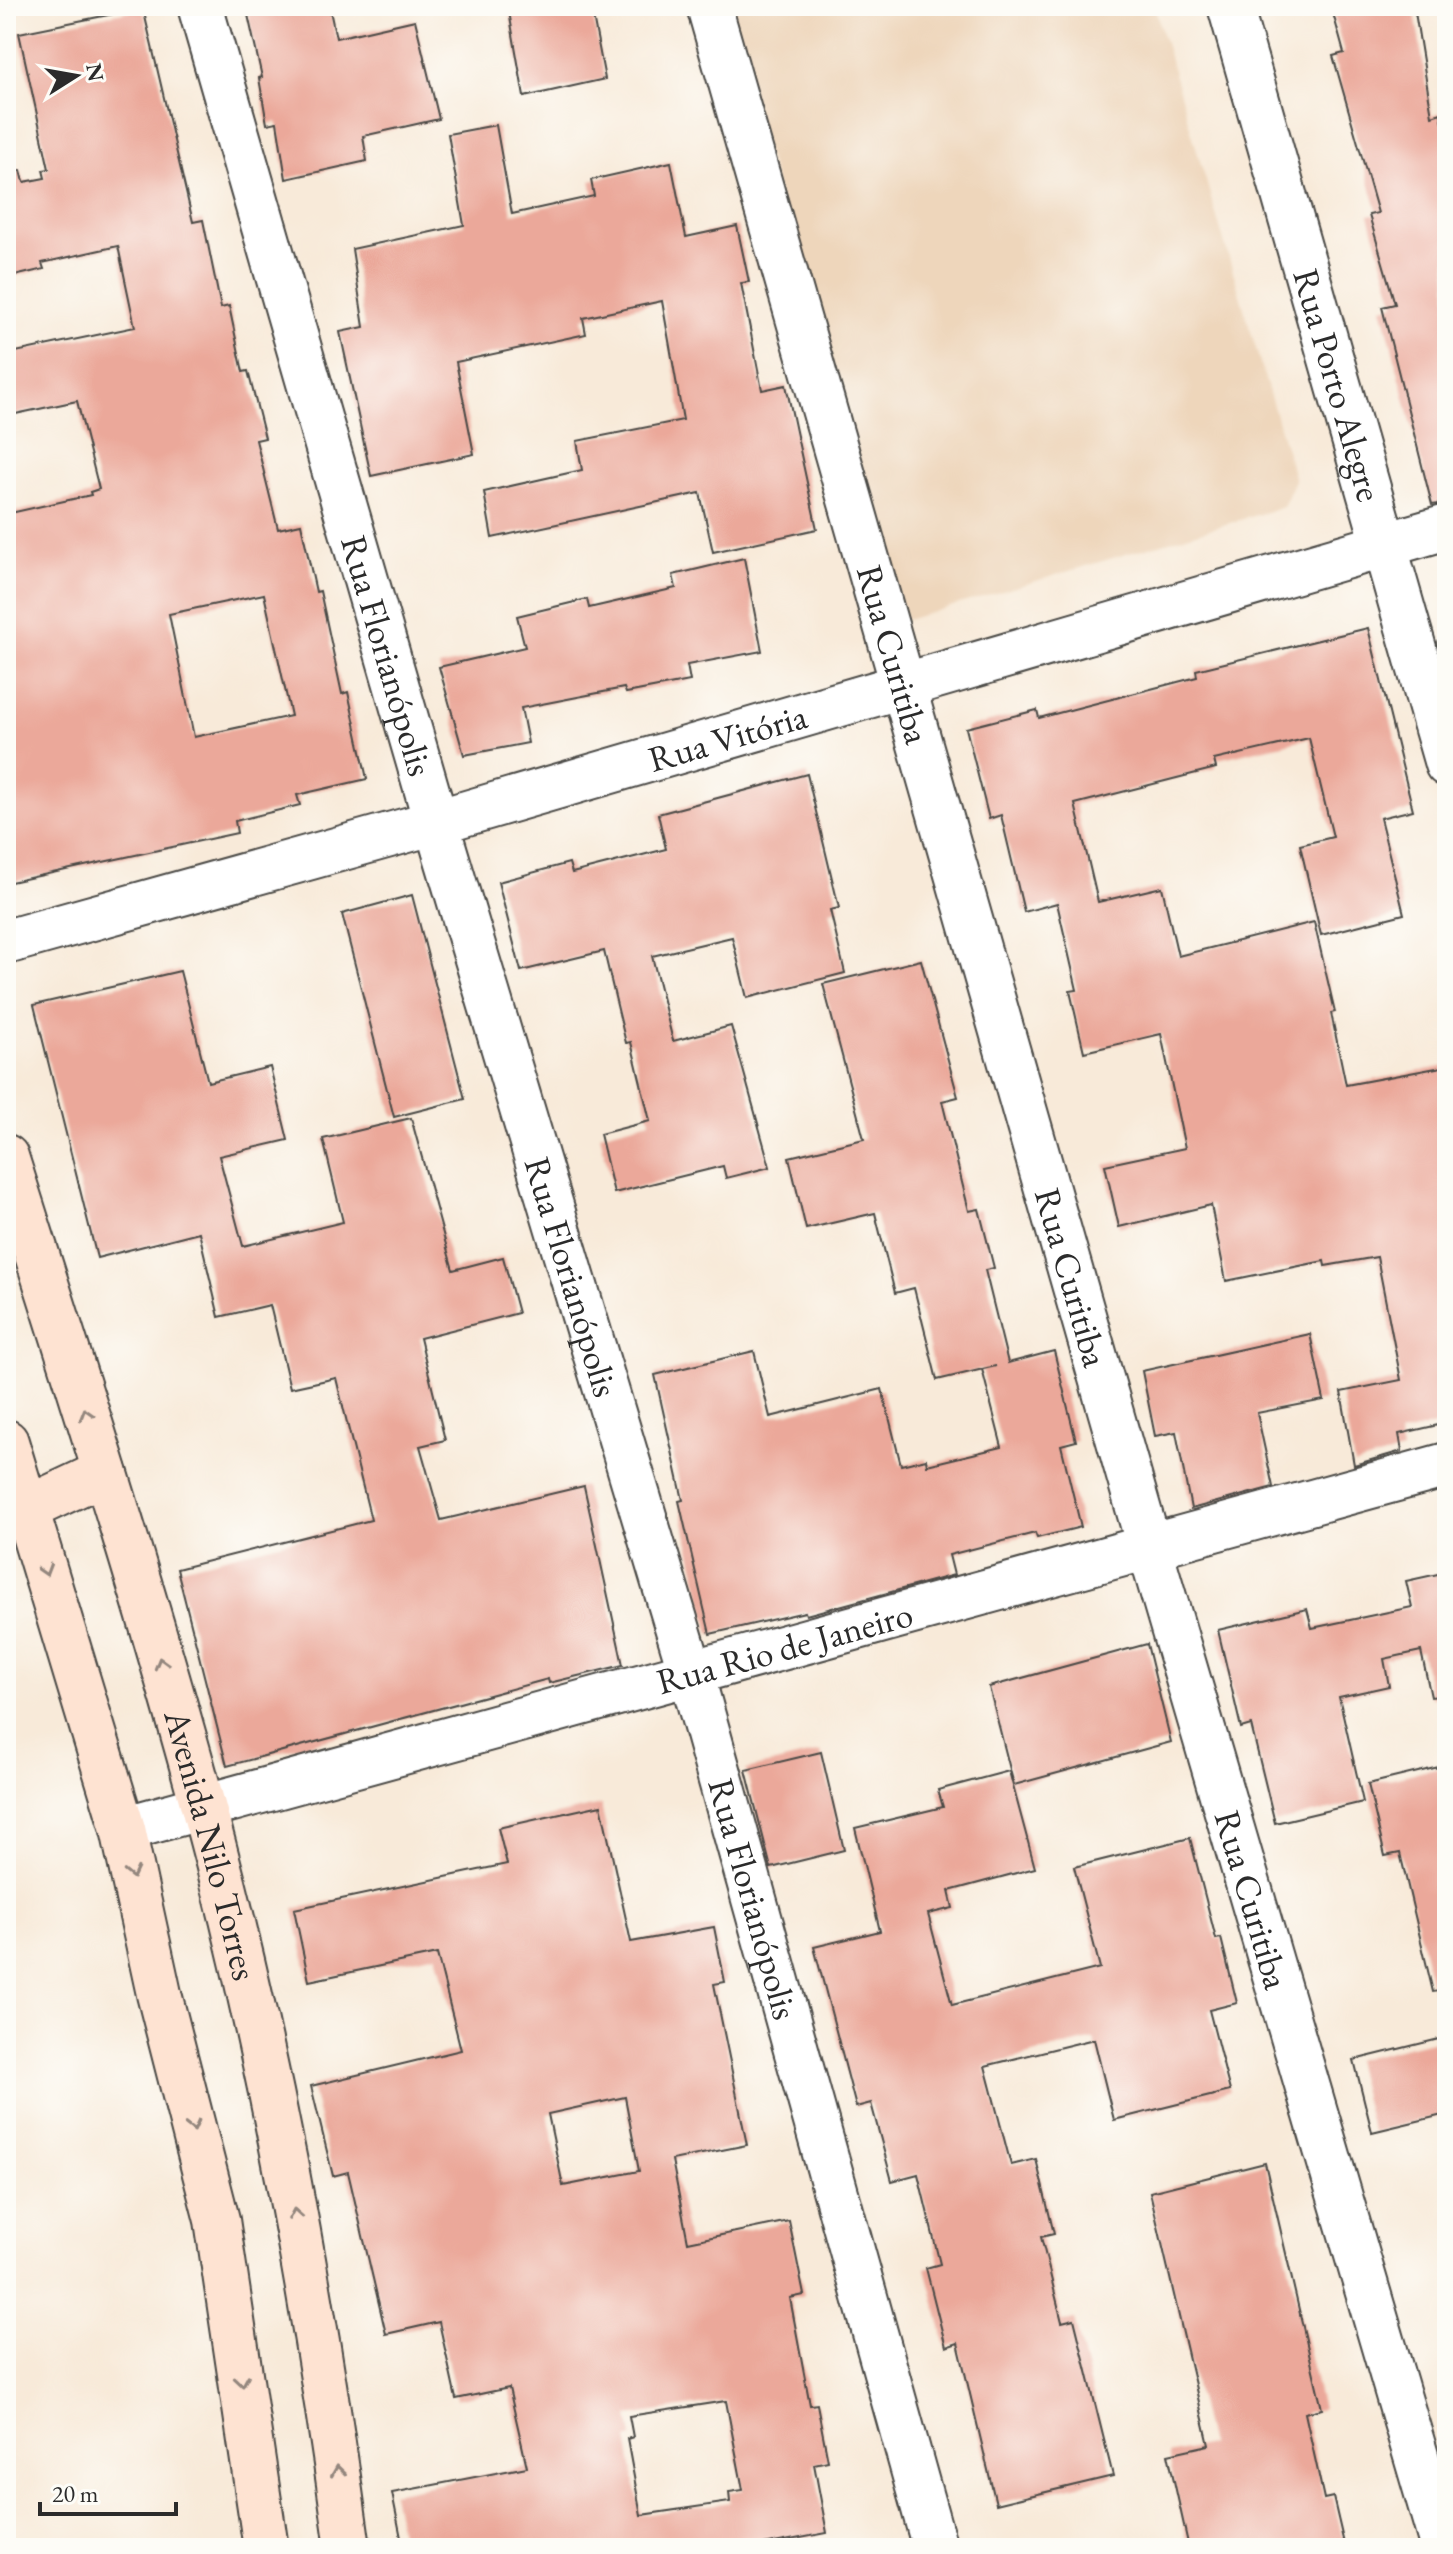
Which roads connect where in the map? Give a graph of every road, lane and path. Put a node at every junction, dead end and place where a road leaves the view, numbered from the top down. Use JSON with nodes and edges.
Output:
{"nodes":[{"id":1,"x":200,"y":6,"type":"edge"},
{"id":2,"x":709,"y":6,"type":"edge"},
{"id":3,"x":1230,"y":6,"type":"edge"},
{"id":4,"x":1447,"y":527,"type":"edge"},
{"id":5,"x":1384,"y":545,"type":"junction"},
{"id":6,"x":905,"y":685,"type":"junction"},
{"id":7,"x":1447,"y":764,"type":"edge"},
{"id":8,"x":436,"y":822,"type":"junction"},
{"id":9,"x":6,"y":942,"type":"edge"},
{"id":10,"x":6,"y":1157,"type":"edge"},
{"id":11,"x":15,"y":1214,"type":"edge"},
{"id":12,"x":6,"y":1442,"type":"edge"},
{"id":13,"x":1447,"y":1465,"type":"edge"},
{"id":14,"x":105,"y":1472,"type":"junction"},
{"id":15,"x":26,"y":1509,"type":"junction"},
{"id":16,"x":1149,"y":1546,"type":"junction"},
{"id":17,"x":691,"y":1673,"type":"junction"},
{"id":18,"x":203,"y":1807,"type":"junction"},
{"id":19,"x":123,"y":1829,"type":"junction"},
{"id":20,"x":266,"y":2548,"type":"edge"},
{"id":21,"x":348,"y":2548,"type":"edge"},
{"id":22,"x":935,"y":2548,"type":"edge"},
{"id":23,"x":1443,"y":2548,"type":"edge"}],
"edges":[{"from":1,"to":8,"type":"street","name":"Rua Florianópolis"},
{"from":2,"to":6,"type":"street","name":"Rua Curitiba"},
{"from":3,"to":5,"type":"street","name":"Rua Porto Alegre"},
{"from":4,"to":5,"type":"street","name":"Rua Vitória"},
{"from":5,"to":6,"type":"street","name":"Rua Vitória"},
{"from":5,"to":7,"type":"street","name":"Rua Porto Alegre"},
{"from":6,"to":8,"type":"street","name":"Rua Vitória"},
{"from":6,"to":16,"type":"street","name":"Rua Curitiba"},
{"from":8,"to":9,"type":"street","name":"Rua Vitória"},
{"from":8,"to":17,"type":"street","name":"Rua Florianópolis"},
{"from":10,"to":11,"type":"main road","name":"Avenida Nilo Torres"},
{"from":14,"to":11,"type":"main road","name":"Avenida Nilo Torres","one_way":true},
{"from":12,"to":15,"type":"main road"},
{"from":13,"to":16,"type":"street","name":"Rua Rio de Janeiro"},
{"from":14,"to":15,"type":"main road"},
{"from":18,"to":14,"type":"main road","name":"Avenida Nilo Torres","one_way":true},
{"from":15,"to":19,"type":"main road","one_way":true},
{"from":16,"to":17,"type":"street","name":"Rua Rio de Janeiro"},
{"from":16,"to":23,"type":"street","name":"Rua Curitiba"},
{"from":17,"to":18,"type":"street","name":"Rua Rio de Janeiro"},
{"from":17,"to":22,"type":"street","name":"Rua Florianópolis"},
{"from":18,"to":19,"type":"street","name":"Rua Rio de Janeiro"},
{"from":21,"to":18,"type":"main road","name":"Avenida Nilo Torres","one_way":true},
{"from":19,"to":20,"type":"main road","one_way":true}]}
